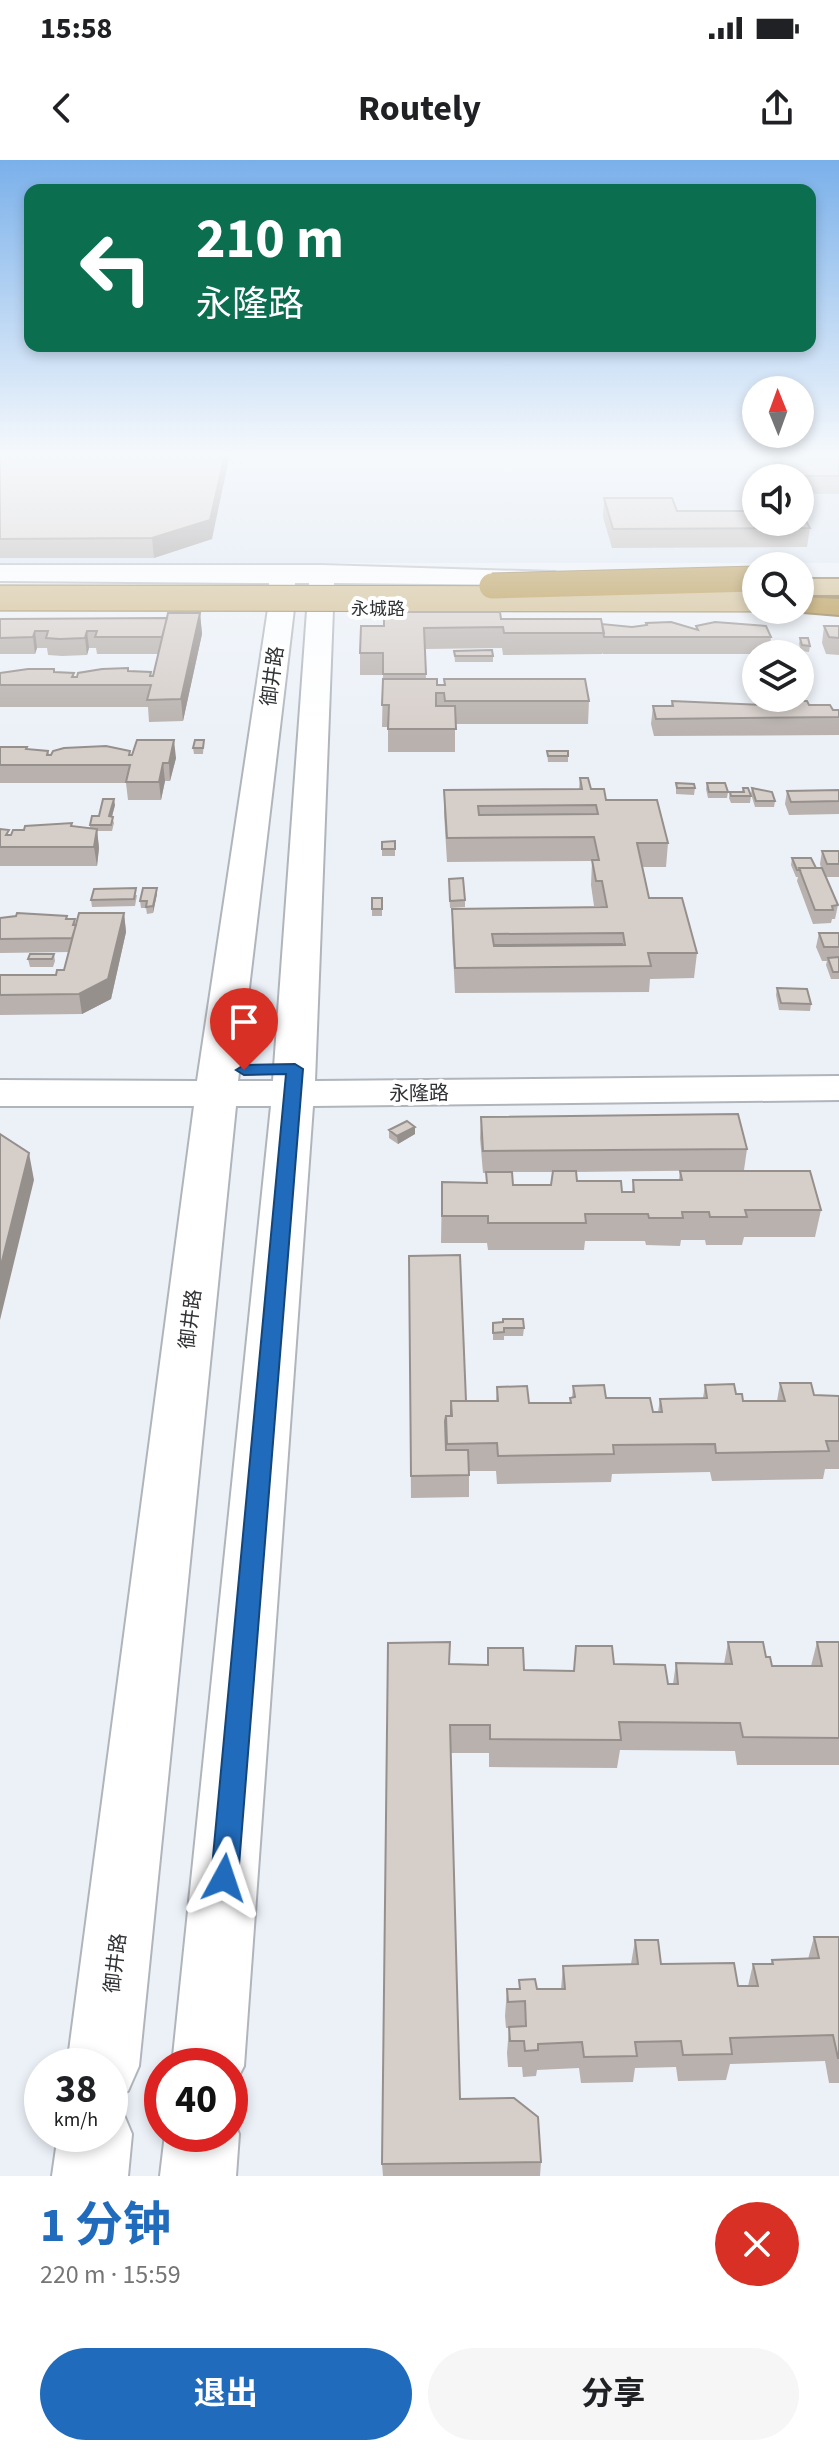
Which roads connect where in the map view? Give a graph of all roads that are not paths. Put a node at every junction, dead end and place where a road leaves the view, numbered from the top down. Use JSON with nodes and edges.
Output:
{"nodes":[{"id":1,"x":0,"y":573,"type":"edge"},
{"id":2,"x":742,"y":583,"type":"edge"},
{"id":3,"x":742,"y":583,"type":"edge"},
{"id":4,"x":814,"y":583,"type":"edge"},
{"id":5,"x":839,"y":583,"type":"edge"},
{"id":6,"x":0,"y":586,"type":"edge"},
{"id":7,"x":301,"y":591,"type":"junction"},
{"id":8,"x":0,"y":598,"type":"edge"},
{"id":9,"x":601,"y":599,"type":"joint"},
{"id":10,"x":742,"y":601,"type":"edge"},
{"id":11,"x":742,"y":601,"type":"edge"},
{"id":12,"x":814,"y":602,"type":"edge"},
{"id":13,"x":839,"y":602,"type":"edge"},
{"id":14,"x":0,"y":608,"type":"edge"},
{"id":15,"x":839,"y":1063,"type":"edge"},
{"id":16,"x":0,"y":1070,"type":"edge"},
{"id":17,"x":217,"y":1081,"type":"junction"},
{"id":18,"x":294,"y":1082,"type":"junction"},
{"id":19,"x":839,"y":1088,"type":"edge"},
{"id":20,"x":0,"y":1093,"type":"edge"},
{"id":21,"x":105,"y":2048,"type":"edge"},
{"id":22,"x":210,"y":2048,"type":"edge"},
{"id":23,"x":93,"y":2152,"type":"edge"},
{"id":24,"x":200,"y":2152,"type":"edge"},
{"id":25,"x":90,"y":2176,"type":"edge"},
{"id":26,"x":198,"y":2176,"type":"edge"}],
"edges":[{"from":1,"to":7,"type":"street","name":"永城路"},
{"from":2,"to":7,"type":"street","name":"永城路"},
{"from":3,"to":6,"type":"main road","bridge":true},
{"from":4,"to":5,"type":"main road"},
{"from":7,"to":10,"type":"street","name":"永城路"},
{"from":7,"to":14,"type":"street","name":"永城路"},
{"from":7,"to":17,"type":"street","name":"御井路"},
{"from":7,"to":18,"type":"street","name":"御井路"},
{"from":8,"to":9,"type":"main road","bridge":true},
{"from":9,"to":11,"type":"highway","bridge":true},
{"from":12,"to":13,"type":"highway"},
{"from":15,"to":18,"type":"street","name":"永隆路"},
{"from":16,"to":17,"type":"street","name":"永隆路"},
{"from":17,"to":18,"type":"street","name":"永隆路"},
{"from":17,"to":20,"type":"street","name":"永隆路"},
{"from":17,"to":21,"type":"street","name":"御井路"},
{"from":18,"to":19,"type":"street","name":"永隆路"},
{"from":18,"to":22,"type":"street","name":"御井路"},
{"from":23,"to":25,"type":"street"},
{"from":24,"to":26,"type":"street"}]}
